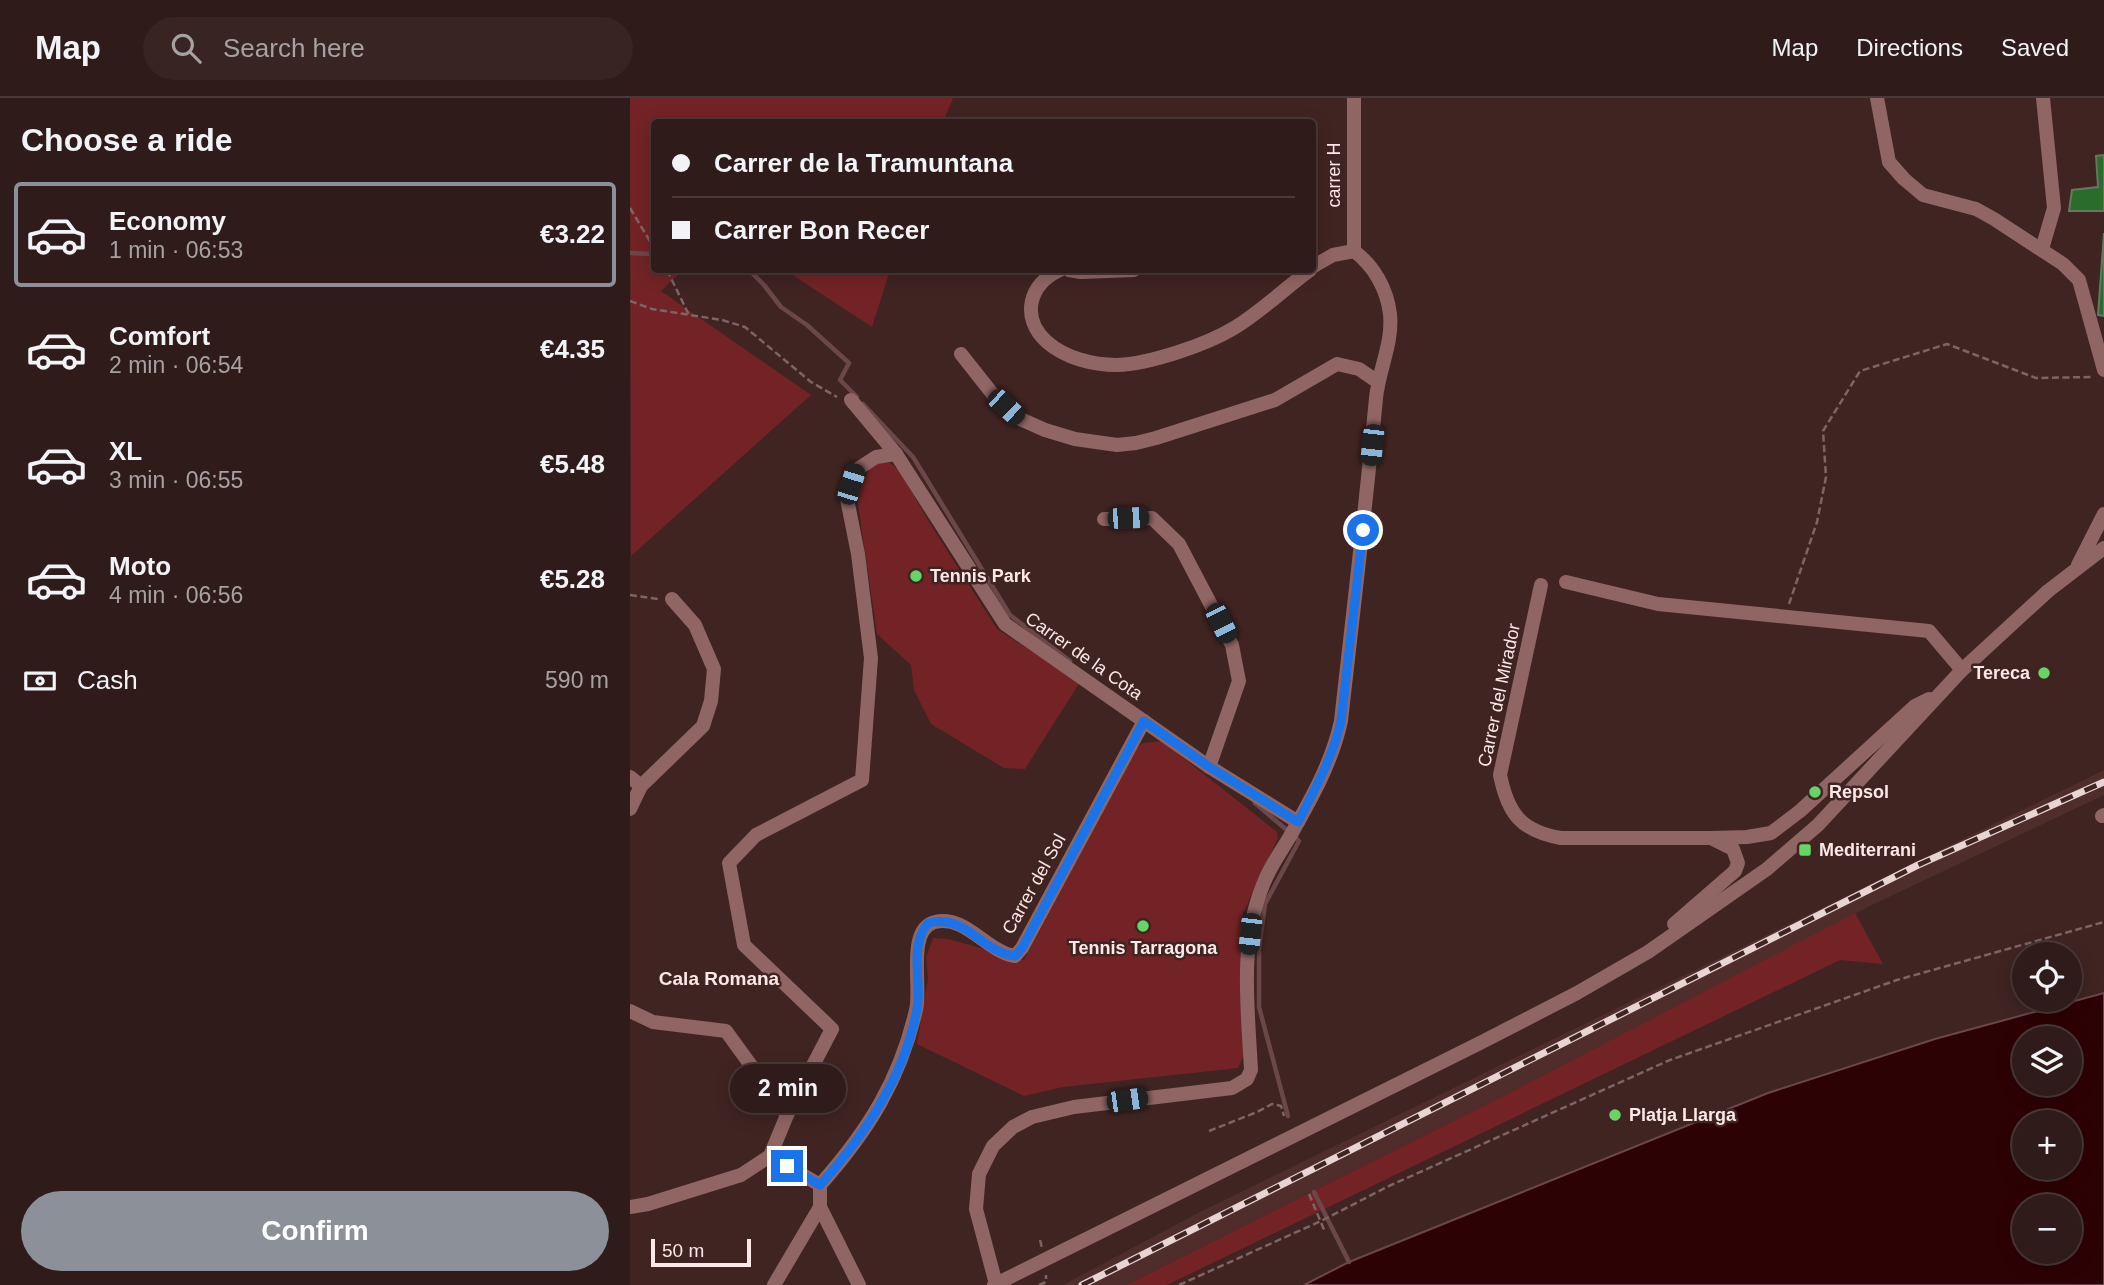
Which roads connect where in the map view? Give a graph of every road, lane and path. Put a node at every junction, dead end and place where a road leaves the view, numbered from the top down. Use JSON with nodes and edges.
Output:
{"nodes":[{"id":1,"x":1354,"y":98,"type":"edge"},
{"id":2,"x":1877,"y":98,"type":"edge"},
{"id":3,"x":2043,"y":98,"type":"edge"},
{"id":4,"x":630,"y":208,"type":"edge"},
{"id":5,"x":651,"y":243,"type":"edge"},
{"id":6,"x":2042,"y":249,"type":"junction"},
{"id":7,"x":1354,"y":251,"type":"junction"},
{"id":8,"x":1316,"y":265,"type":"edge"},
{"id":9,"x":668,"y":273,"type":"edge"},
{"id":10,"x":1053,"y":273,"type":"edge"},
{"id":11,"x":1304,"y":273,"type":"edge"},
{"id":12,"x":630,"y":301,"type":"edge"},
{"id":13,"x":689,"y":315,"type":"junction"},
{"id":14,"x":961,"y":354,"type":"dead end"},
{"id":15,"x":2104,"y":370,"type":"edge"},
{"id":16,"x":2104,"y":380,"type":"edge"},
{"id":17,"x":1378,"y":382,"type":"junction"},
{"id":18,"x":854,"y":402,"type":"joint"},
{"id":19,"x":896,"y":454,"type":"junction"},
{"id":20,"x":1104,"y":519,"type":"dead end"},
{"id":21,"x":2103,"y":519,"type":"edge"},
{"id":22,"x":2104,"y":548,"type":"edge"},
{"id":23,"x":2076,"y":569,"type":"junction"},
{"id":24,"x":1566,"y":582,"type":"dead end"},
{"id":25,"x":1541,"y":585,"type":"dead end"},
{"id":26,"x":630,"y":595,"type":"edge"},
{"id":27,"x":672,"y":599,"type":"joint"},
{"id":28,"x":1784,"y":617,"type":"junction"},
{"id":29,"x":1962,"y":670,"type":"junction"},
{"id":30,"x":1939,"y":694,"type":"junction"},
{"id":31,"x":1150,"y":726,"type":"junction"},
{"id":32,"x":1209,"y":767,"type":"junction"},
{"id":33,"x":635,"y":782,"type":"edge"},
{"id":34,"x":630,"y":809,"type":"edge"},
{"id":35,"x":1297,"y":825,"type":"junction"},
{"id":36,"x":1712,"y":838,"type":"junction"},
{"id":37,"x":2104,"y":922,"type":"edge"},
{"id":38,"x":1648,"y":952,"type":"junction"},
{"id":39,"x":630,"y":1011,"type":"edge"},
{"id":40,"x":787,"y":1115,"type":"junction"},
{"id":41,"x":1284,"y":1115,"type":"dead end"},
{"id":42,"x":1209,"y":1131,"type":"dead end"},
{"id":43,"x":770,"y":1156,"type":"junction"},
{"id":44,"x":820,"y":1185,"type":"junction"},
{"id":45,"x":1309,"y":1194,"type":"dead end"},
{"id":46,"x":630,"y":1207,"type":"edge"},
{"id":47,"x":820,"y":1207,"type":"junction"},
{"id":48,"x":1321,"y":1221,"type":"junction"},
{"id":49,"x":1325,"y":1232,"type":"dead end"},
{"id":50,"x":856,"y":1279,"type":"edge"},
{"id":51,"x":995,"y":1284,"type":"edge"},
{"id":52,"x":774,"y":1285,"type":"edge"},
{"id":53,"x":1179,"y":1285,"type":"edge"}],
"edges":[{"from":1,"to":7,"type":"street","name":"carrer H"},
{"from":2,"to":6,"type":"street"},
{"from":3,"to":6,"type":"street"},
{"from":4,"to":5,"type":"path"},
{"from":6,"to":15,"type":"street"},
{"from":7,"to":8,"type":"street"},
{"from":7,"to":17,"type":"street"},
{"from":9,"to":13,"type":"path"},
{"from":10,"to":11,"type":"street"},
{"from":12,"to":13,"type":"path"},
{"from":13,"to":18,"type":"path"},
{"from":14,"to":17,"type":"street"},
{"from":16,"to":28,"type":"path"},
{"from":17,"to":35,"type":"street"},
{"from":18,"to":19,"type":"street","name":"Carrer de la Cota"},
{"from":19,"to":31,"type":"street","name":"Carrer de la Cota"},
{"from":19,"to":40,"type":"street"},
{"from":20,"to":32,"type":"street"},
{"from":21,"to":23,"type":"street"},
{"from":22,"to":23,"type":"street"},
{"from":23,"to":29,"type":"street"},
{"from":24,"to":28,"type":"street"},
{"from":25,"to":36,"type":"street","name":"Carrer del Mirador"},
{"from":26,"to":27,"type":"path"},
{"from":27,"to":33,"type":"street"},
{"from":28,"to":29,"type":"street"},
{"from":29,"to":30,"type":"street"},
{"from":30,"to":36,"type":"street","name":"Carrer del Mirador"},
{"from":30,"to":38,"type":"street"},
{"from":31,"to":32,"type":"street","name":"Carrer de la Cota"},
{"from":31,"to":44,"type":"street","name":"Carrer del Sol"},
{"from":32,"to":35,"type":"street","name":"Carrer de la Cota"},
{"from":33,"to":34,"type":"street"},
{"from":35,"to":51,"type":"street"},
{"from":36,"to":38,"type":"street"},
{"from":37,"to":48,"type":"path"},
{"from":38,"to":51,"type":"street"},
{"from":39,"to":40,"type":"street"},
{"from":40,"to":43,"type":"street"},
{"from":41,"to":42,"type":"path"},
{"from":43,"to":44,"type":"street"},
{"from":43,"to":46,"type":"street"},
{"from":44,"to":47,"type":"street"},
{"from":45,"to":48,"type":"path"},
{"from":47,"to":50,"type":"street"},
{"from":47,"to":52,"type":"street"},
{"from":48,"to":49,"type":"path"},
{"from":48,"to":53,"type":"path"}]}
